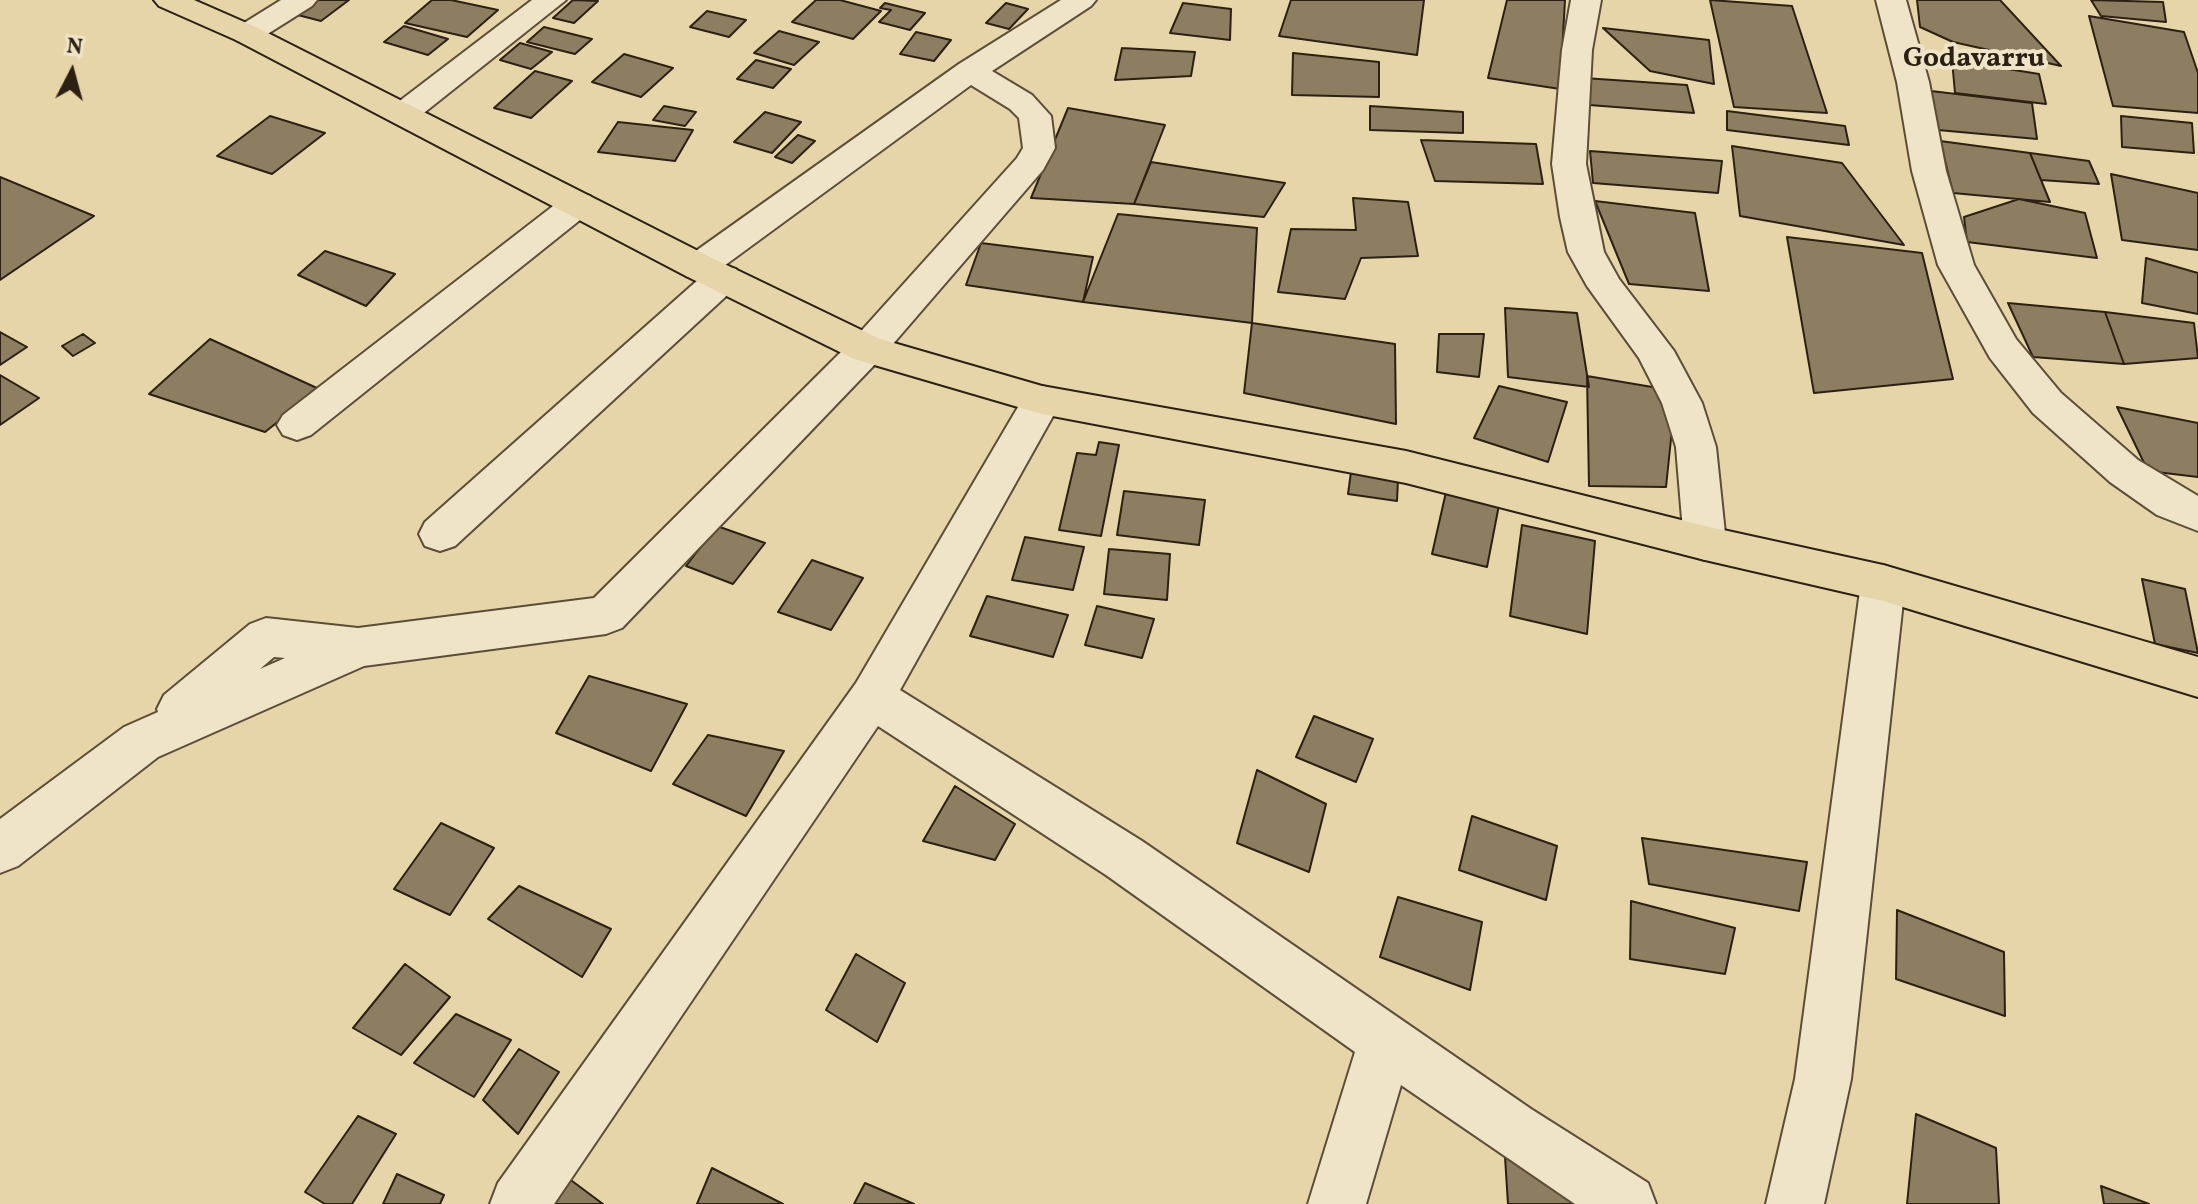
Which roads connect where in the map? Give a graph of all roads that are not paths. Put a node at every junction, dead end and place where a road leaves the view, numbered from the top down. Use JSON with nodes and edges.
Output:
{"nodes":[{"id":1,"x":169,"y":0,"type":"edge"},
{"id":2,"x":302,"y":0,"type":"edge"},
{"id":3,"x":551,"y":0,"type":"edge"},
{"id":4,"x":1081,"y":0,"type":"edge"},
{"id":5,"x":1586,"y":0,"type":"edge"},
{"id":6,"x":1891,"y":0,"type":"edge"},
{"id":7,"x":247,"y":34,"type":"junction"},
{"id":8,"x":970,"y":71,"type":"junction"},
{"id":9,"x":404,"y":113,"type":"junction"},
{"id":10,"x":578,"y":204,"type":"junction"},
{"id":11,"x":711,"y":272,"type":"junction"},
{"id":12,"x":867,"y":349,"type":"junction"},
{"id":13,"x":1042,"y":400,"type":"junction"},
{"id":14,"x":297,"y":425,"type":"dead end"},
{"id":15,"x":2198,"y":514,"type":"edge"},
{"id":16,"x":440,"y":534,"type":"dead end"},
{"id":17,"x":1705,"y":543,"type":"junction"},
{"id":18,"x":1883,"y":583,"type":"junction"},
{"id":19,"x":2198,"y":677,"type":"edge"},
{"id":20,"x":872,"y":697,"type":"junction"},
{"id":21,"x":0,"y":849,"type":"edge"},
{"id":22,"x":1386,"y":1041,"type":"junction"},
{"id":23,"x":519,"y":1204,"type":"edge"},
{"id":24,"x":1337,"y":1204,"type":"edge"},
{"id":25,"x":1627,"y":1204,"type":"edge"},
{"id":26,"x":1795,"y":1204,"type":"edge"}],
"edges":[{"from":1,"to":7,"type":"main road"},
{"from":2,"to":7,"type":"street"},
{"from":3,"to":9,"type":"street"},
{"from":4,"to":8,"type":"street"},
{"from":5,"to":17,"type":"street"},
{"from":6,"to":15,"type":"street"},
{"from":7,"to":9,"type":"main road"},
{"from":8,"to":11,"type":"street"},
{"from":8,"to":12,"type":"street"},
{"from":9,"to":10,"type":"main road"},
{"from":10,"to":11,"type":"main road"},
{"from":10,"to":14,"type":"street"},
{"from":11,"to":12,"type":"main road"},
{"from":11,"to":16,"type":"street"},
{"from":12,"to":13,"type":"main road"},
{"from":12,"to":21,"type":"street"},
{"from":13,"to":17,"type":"main road"},
{"from":13,"to":20,"type":"street"},
{"from":17,"to":18,"type":"main road"},
{"from":18,"to":19,"type":"main road"},
{"from":18,"to":26,"type":"street"},
{"from":20,"to":22,"type":"street"},
{"from":20,"to":23,"type":"street"},
{"from":22,"to":24,"type":"street"},
{"from":22,"to":25,"type":"street"}]}
